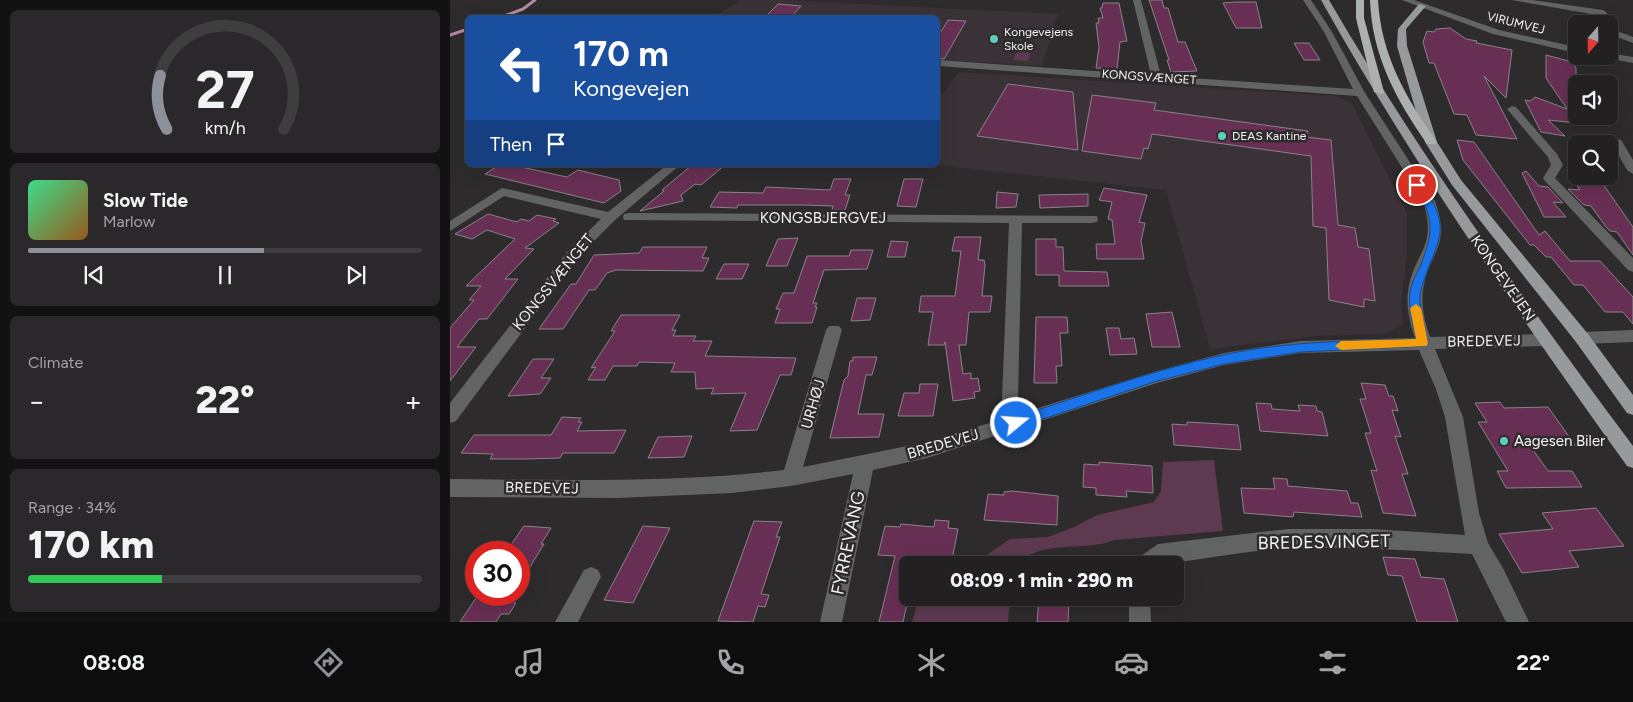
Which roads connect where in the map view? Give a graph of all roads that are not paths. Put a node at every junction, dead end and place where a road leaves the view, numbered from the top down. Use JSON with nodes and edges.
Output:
{"nodes":[{"id":1,"x":1137,"y":0,"type":"edge"},
{"id":2,"x":1307,"y":0,"type":"edge"},
{"id":3,"x":1325,"y":0,"type":"edge"},
{"id":4,"x":1360,"y":0,"type":"edge"},
{"id":5,"x":1374,"y":0,"type":"edge"},
{"id":6,"x":1406,"y":0,"type":"edge"},
{"id":7,"x":1515,"y":0,"type":"edge"},
{"id":8,"x":1598,"y":0,"type":"edge"},
{"id":9,"x":1422,"y":6,"type":"junction"},
{"id":10,"x":1603,"y":13,"type":"joint"},
{"id":11,"x":1618,"y":34,"type":"edge"},
{"id":12,"x":1633,"y":40,"type":"edge"},
{"id":13,"x":1568,"y":48,"type":"edge"},
{"id":14,"x":1618,"y":58,"type":"edge"},
{"id":15,"x":1633,"y":60,"type":"edge"},
{"id":16,"x":940,"y":63,"type":"edge"},
{"id":17,"x":1156,"y":77,"type":"junction"},
{"id":18,"x":1378,"y":92,"type":"junction"},
{"id":19,"x":1360,"y":93,"type":"junction"},
{"id":20,"x":1512,"y":109,"type":"dead end"},
{"id":21,"x":1431,"y":142,"type":"junction"},
{"id":22,"x":1618,"y":144,"type":"edge"},
{"id":23,"x":672,"y":167,"type":"edge"},
{"id":24,"x":1633,"y":170,"type":"edge"},
{"id":25,"x":610,"y":217,"type":"junction"},
{"id":26,"x":630,"y":217,"type":"dead end"},
{"id":27,"x":1016,"y":219,"type":"junction"},
{"id":28,"x":1092,"y":219,"type":"dead end"},
{"id":29,"x":450,"y":227,"type":"edge"},
{"id":30,"x":1633,"y":267,"type":"edge"},
{"id":31,"x":834,"y":330,"type":"dead end"},
{"id":32,"x":1633,"y":336,"type":"edge"},
{"id":33,"x":1582,"y":338,"type":"junction"},
{"id":34,"x":1546,"y":340,"type":"junction"},
{"id":35,"x":1422,"y":343,"type":"junction"},
{"id":36,"x":1633,"y":408,"type":"edge"},
{"id":37,"x":450,"y":416,"type":"edge"},
{"id":38,"x":1016,"y":423,"type":"junction"},
{"id":39,"x":1633,"y":460,"type":"edge"},
{"id":40,"x":865,"y":464,"type":"junction"},
{"id":41,"x":791,"y":478,"type":"junction"},
{"id":42,"x":450,"y":488,"type":"edge"},
{"id":43,"x":1478,"y":545,"type":"junction"},
{"id":44,"x":1156,"y":556,"type":"edge"},
{"id":45,"x":591,"y":577,"type":"dead end"},
{"id":46,"x":1140,"y":606,"type":"edge"},
{"id":47,"x":566,"y":622,"type":"edge"},
{"id":48,"x":831,"y":622,"type":"edge"},
{"id":49,"x":1140,"y":622,"type":"edge"},
{"id":50,"x":1518,"y":622,"type":"edge"}],
"edges":[{"from":1,"to":17,"type":"street"},
{"from":2,"to":19,"type":"street"},
{"from":3,"to":18,"type":"main road","name":"KONGEVEJEN"},
{"from":4,"to":18,"type":"highway"},
{"from":5,"to":21,"type":"highway"},
{"from":6,"to":9,"type":"street"},
{"from":7,"to":10,"type":"street"},
{"from":8,"to":10,"type":"street"},
{"from":9,"to":13,"type":"street","name":"VIRUMVEJ"},
{"from":9,"to":21,"type":"main road","name":"KONGEVEJEN"},
{"from":11,"to":12,"type":"street"},
{"from":14,"to":15,"type":"street"},
{"from":16,"to":17,"type":"street","name":"KONGSVÆNGET"},
{"from":17,"to":19,"type":"street","name":"KONGSVÆNGET"},
{"from":18,"to":34,"type":"main road","name":"KONGEVEJEN"},
{"from":19,"to":35,"type":"street"},
{"from":20,"to":30,"type":"street"},
{"from":21,"to":33,"type":"main road","name":"KONGEVEJEN"},
{"from":22,"to":24,"type":"street"},
{"from":23,"to":25,"type":"street","name":"KONGSVÆNGET"},
{"from":25,"to":29,"type":"street"},
{"from":25,"to":37,"type":"street","name":"KONGSVÆNGET"},
{"from":26,"to":27,"type":"street","name":"KONGSBJERGVEJ"},
{"from":27,"to":28,"type":"street","name":"KONGSBJERGVEJ"},
{"from":27,"to":38,"type":"street"},
{"from":31,"to":41,"type":"street","name":"URHØJ"},
{"from":32,"to":33,"type":"street"},
{"from":33,"to":36,"type":"main road","name":"KONGEVEJEN"},
{"from":34,"to":35,"type":"street","name":"BREDEVEJ"},
{"from":34,"to":39,"type":"main road","name":"KONGEVEJEN"},
{"from":35,"to":38,"type":"street","name":"BREDEVEJ"},
{"from":35,"to":43,"type":"street"},
{"from":38,"to":40,"type":"street","name":"BREDEVEJ"},
{"from":40,"to":41,"type":"street","name":"BREDEVEJ"},
{"from":40,"to":48,"type":"street","name":"FYRREVANG"},
{"from":41,"to":42,"type":"street","name":"BREDEVEJ"},
{"from":43,"to":44,"type":"street","name":"BREDESVINGET"},
{"from":43,"to":50,"type":"street"},
{"from":45,"to":47,"type":"street"},
{"from":46,"to":49,"type":"street"}]}
